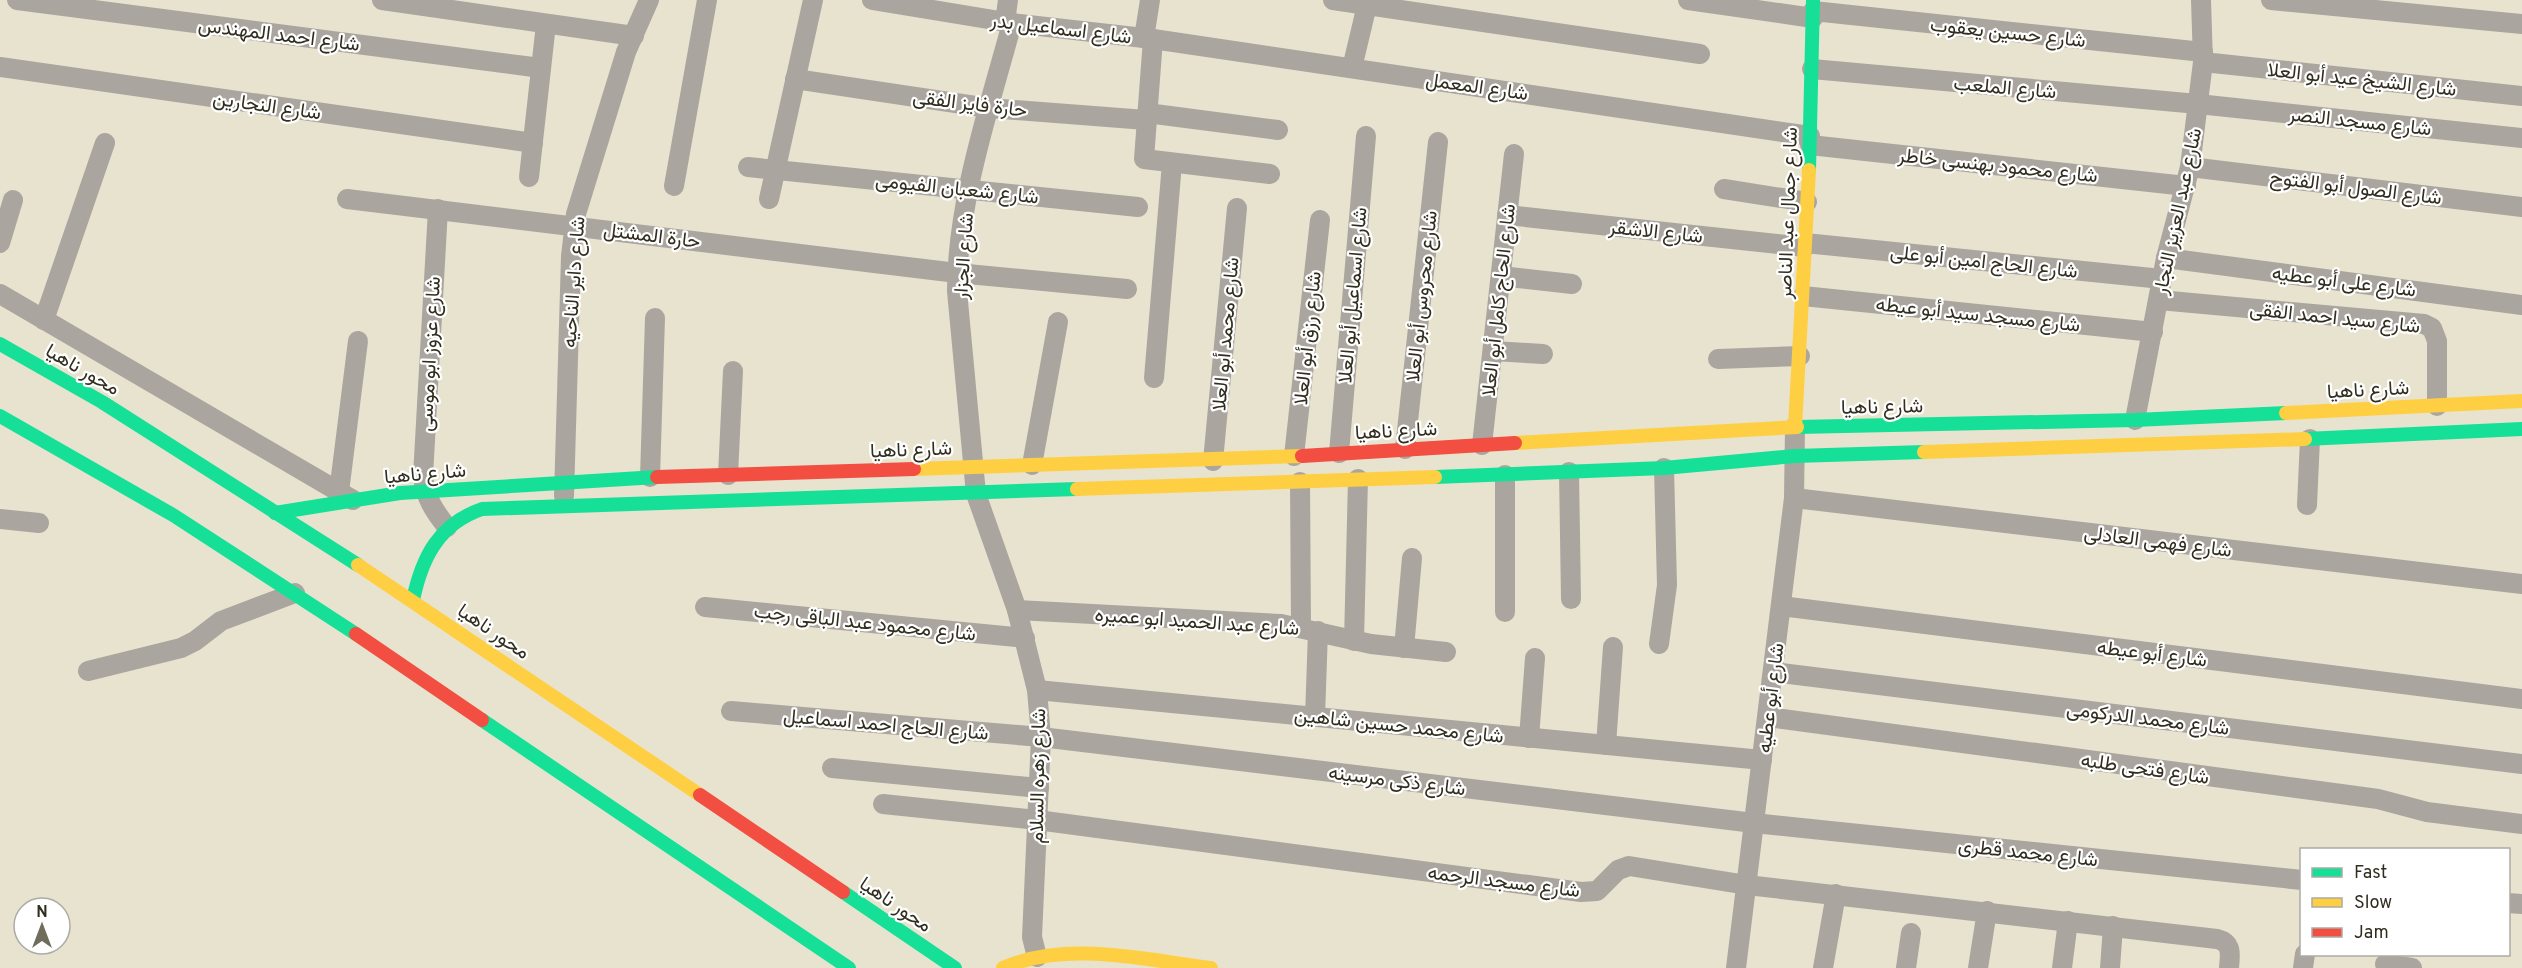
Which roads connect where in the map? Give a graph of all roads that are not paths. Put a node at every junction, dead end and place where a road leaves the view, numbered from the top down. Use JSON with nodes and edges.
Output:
{"nodes":[{"id":1,"x":17,"y":0,"type":"edge"},
{"id":2,"x":382,"y":0,"type":"edge"},
{"id":3,"x":649,"y":0,"type":"edge"},
{"id":4,"x":707,"y":0,"type":"edge"},
{"id":5,"x":813,"y":0,"type":"edge"},
{"id":6,"x":872,"y":0,"type":"edge"},
{"id":7,"x":1008,"y":0,"type":"edge"},
{"id":8,"x":1150,"y":0,"type":"edge"},
{"id":9,"x":1333,"y":0,"type":"edge"},
{"id":10,"x":1688,"y":0,"type":"edge"},
{"id":11,"x":2194,"y":0,"type":"edge"},
{"id":12,"x":2201,"y":0,"type":"edge"},
{"id":13,"x":2271,"y":0,"type":"edge"},
{"id":14,"x":1367,"y":5,"type":"junction"},
{"id":15,"x":962,"y":7,"type":"edge"},
{"id":16,"x":1813,"y":10,"type":"edge"},
{"id":17,"x":1008,"y":22,"type":"junction"},
{"id":18,"x":546,"y":24,"type":"junction"},
{"id":19,"x":2522,"y":24,"type":"edge"},
{"id":20,"x":634,"y":36,"type":"junction"},
{"id":21,"x":1148,"y":38,"type":"junction"},
{"id":22,"x":1700,"y":54,"type":"dead end"},
{"id":23,"x":2203,"y":57,"type":"junction"},
{"id":24,"x":0,"y":68,"type":"edge"},
{"id":25,"x":541,"y":68,"type":"junction"},
{"id":26,"x":1352,"y":68,"type":"junction"},
{"id":27,"x":1812,"y":69,"type":"junction"},
{"id":28,"x":795,"y":79,"type":"junction"},
{"id":29,"x":2522,"y":96,"type":"edge"},
{"id":30,"x":2198,"y":104,"type":"junction"},
{"id":31,"x":989,"y":108,"type":"junction"},
{"id":32,"x":1147,"y":117,"type":"junction"},
{"id":33,"x":1278,"y":130,"type":"dead end"},
{"id":34,"x":1366,"y":136,"type":"dead end"},
{"id":35,"x":2522,"y":138,"type":"edge"},
{"id":36,"x":1810,"y":140,"type":"junction"},
{"id":37,"x":1438,"y":142,"type":"dead end"},
{"id":38,"x":105,"y":143,"type":"dead end"},
{"id":39,"x":533,"y":143,"type":"junction"},
{"id":40,"x":1514,"y":154,"type":"dead end"},
{"id":41,"x":1172,"y":163,"type":"junction"},
{"id":42,"x":748,"y":167,"type":"dead end"},
{"id":43,"x":775,"y":169,"type":"junction"},
{"id":44,"x":1270,"y":174,"type":"dead end"},
{"id":45,"x":529,"y":177,"type":"dead end"},
{"id":46,"x":2188,"y":177,"type":"junction"},
{"id":47,"x":674,"y":186,"type":"dead end"},
{"id":48,"x":1724,"y":189,"type":"dead end"},
{"id":49,"x":969,"y":190,"type":"junction"},
{"id":50,"x":347,"y":199,"type":"dead end"},
{"id":51,"x":13,"y":200,"type":"dead end"},
{"id":52,"x":769,"y":200,"type":"dead end"},
{"id":53,"x":1807,"y":202,"type":"junction"},
{"id":54,"x":1138,"y":207,"type":"dead end"},
{"id":55,"x":2522,"y":207,"type":"edge"},
{"id":56,"x":1237,"y":208,"type":"dead end"},
{"id":57,"x":438,"y":209,"type":"junction"},
{"id":58,"x":1508,"y":215,"type":"junction"},
{"id":59,"x":1320,"y":220,"type":"dead end"},
{"id":60,"x":575,"y":225,"type":"junction"},
{"id":61,"x":0,"y":243,"type":"edge"},
{"id":62,"x":1805,"y":245,"type":"junction"},
{"id":63,"x":2166,"y":258,"type":"junction"},
{"id":64,"x":957,"y":273,"type":"junction"},
{"id":65,"x":1501,"y":276,"type":"junction"},
{"id":66,"x":2162,"y":279,"type":"junction"},
{"id":67,"x":1572,"y":284,"type":"dead end"},
{"id":68,"x":1128,"y":289,"type":"dead end"},
{"id":69,"x":0,"y":294,"type":"edge"},
{"id":70,"x":1803,"y":296,"type":"junction"},
{"id":71,"x":2159,"y":300,"type":"junction"},
{"id":72,"x":2522,"y":305,"type":"edge"},
{"id":73,"x":655,"y":318,"type":"dead end"},
{"id":74,"x":44,"y":320,"type":"junction"},
{"id":75,"x":1058,"y":322,"type":"dead end"},
{"id":76,"x":2153,"y":332,"type":"junction"},
{"id":77,"x":358,"y":341,"type":"dead end"},
{"id":78,"x":0,"y":344,"type":"edge"},
{"id":79,"x":1493,"y":351,"type":"junction"},
{"id":80,"x":1543,"y":354,"type":"dead end"},
{"id":81,"x":1800,"y":356,"type":"junction"},
{"id":82,"x":1718,"y":359,"type":"dead end"},
{"id":83,"x":733,"y":370,"type":"dead end"},
{"id":84,"x":1154,"y":378,"type":"dead end"},
{"id":85,"x":2522,"y":401,"type":"edge"},
{"id":86,"x":2437,"y":406,"type":"junction"},
{"id":87,"x":0,"y":416,"type":"edge"},
{"id":88,"x":2135,"y":420,"type":"junction"},
{"id":89,"x":1795,"y":427,"type":"junction"},
{"id":90,"x":2522,"y":429,"type":"edge"},
{"id":91,"x":2310,"y":439,"type":"junction"},
{"id":92,"x":1482,"y":445,"type":"junction"},
{"id":93,"x":1404,"y":450,"type":"junction"},
{"id":94,"x":1339,"y":453,"type":"junction"},
{"id":95,"x":1294,"y":456,"type":"junction"},
{"id":96,"x":1795,"y":456,"type":"junction"},
{"id":97,"x":1213,"y":461,"type":"junction"},
{"id":98,"x":1032,"y":465,"type":"junction"},
{"id":99,"x":972,"y":466,"type":"junction"},
{"id":100,"x":1664,"y":468,"type":"junction"},
{"id":101,"x":1569,"y":472,"type":"junction"},
{"id":102,"x":728,"y":475,"type":"junction"},
{"id":103,"x":1505,"y":475,"type":"junction"},
{"id":104,"x":650,"y":477,"type":"junction"},
{"id":105,"x":1358,"y":478,"type":"junction"},
{"id":106,"x":564,"y":482,"type":"junction"},
{"id":107,"x":1300,"y":482,"type":"junction"},
{"id":108,"x":424,"y":491,"type":"junction"},
{"id":109,"x":976,"y":494,"type":"junction"},
{"id":110,"x":346,"y":496,"type":"junction"},
{"id":111,"x":1794,"y":498,"type":"junction"},
{"id":112,"x":563,"y":505,"type":"junction"},
{"id":113,"x":2307,"y":505,"type":"dead end"},
{"id":114,"x":274,"y":513,"type":"junction"},
{"id":115,"x":0,"y":519,"type":"edge"},
{"id":116,"x":39,"y":523,"type":"dead end"},
{"id":117,"x":447,"y":527,"type":"junction"},
{"id":118,"x":1412,"y":558,"type":"dead end"},
{"id":119,"x":2522,"y":584,"type":"edge"},
{"id":120,"x":295,"y":593,"type":"junction"},
{"id":121,"x":1571,"y":599,"type":"dead end"},
{"id":122,"x":414,"y":600,"type":"junction"},
{"id":123,"x":1781,"y":606,"type":"junction"},
{"id":124,"x":705,"y":607,"type":"dead end"},
{"id":125,"x":1017,"y":610,"type":"junction"},
{"id":126,"x":1505,"y":612,"type":"dead end"},
{"id":127,"x":1309,"y":629,"type":"junction"},
{"id":128,"x":1025,"y":638,"type":"junction"},
{"id":129,"x":1354,"y":641,"type":"junction"},
{"id":130,"x":1659,"y":644,"type":"dead end"},
{"id":131,"x":1404,"y":648,"type":"junction"},
{"id":132,"x":1613,"y":648,"type":"dead end"},
{"id":133,"x":1446,"y":652,"type":"dead end"},
{"id":134,"x":1535,"y":658,"type":"dead end"},
{"id":135,"x":88,"y":671,"type":"dead end"},
{"id":136,"x":1773,"y":672,"type":"junction"},
{"id":137,"x":1037,"y":690,"type":"junction"},
{"id":138,"x":2522,"y":699,"type":"edge"},
{"id":139,"x":731,"y":711,"type":"dead end"},
{"id":140,"x":1315,"y":717,"type":"junction"},
{"id":141,"x":1767,"y":717,"type":"junction"},
{"id":142,"x":1041,"y":737,"type":"junction"},
{"id":143,"x":1529,"y":738,"type":"junction"},
{"id":144,"x":1606,"y":745,"type":"junction"},
{"id":145,"x":1762,"y":760,"type":"junction"},
{"id":146,"x":2522,"y":764,"type":"edge"},
{"id":147,"x":832,"y":768,"type":"dead end"},
{"id":148,"x":1039,"y":788,"type":"junction"},
{"id":149,"x":883,"y":804,"type":"dead end"},
{"id":150,"x":1038,"y":820,"type":"junction"},
{"id":151,"x":1754,"y":823,"type":"junction"},
{"id":152,"x":2522,"y":824,"type":"edge"},
{"id":153,"x":2300,"y":880,"type":"edge"},
{"id":154,"x":1747,"y":885,"type":"junction"},
{"id":155,"x":1836,"y":894,"type":"junction"},
{"id":156,"x":1987,"y":911,"type":"junction"},
{"id":157,"x":2068,"y":921,"type":"junction"},
{"id":158,"x":2113,"y":926,"type":"junction"},
{"id":159,"x":1911,"y":933,"type":"dead end"},
{"id":160,"x":1036,"y":962,"type":"edge"},
{"id":161,"x":2385,"y":962,"type":"edge"},
{"id":162,"x":849,"y":968,"type":"edge"},
{"id":163,"x":955,"y":968,"type":"edge"},
{"id":164,"x":1003,"y":968,"type":"edge"},
{"id":165,"x":1211,"y":968,"type":"edge"},
{"id":166,"x":1736,"y":968,"type":"edge"},
{"id":167,"x":1823,"y":968,"type":"edge"},
{"id":168,"x":1906,"y":968,"type":"edge"},
{"id":169,"x":1978,"y":968,"type":"edge"},
{"id":170,"x":2062,"y":968,"type":"edge"},
{"id":171,"x":2110,"y":968,"type":"edge"},
{"id":172,"x":2229,"y":968,"type":"edge"},
{"id":173,"x":2412,"y":968,"type":"edge"}],
"edges":[{"from":1,"to":25,"type":"street","name":"شارع احمد المهندس"},
{"from":2,"to":18,"type":"street"},
{"from":3,"to":20,"type":"street","name":"شارع داير الناحيه"},
{"from":4,"to":47,"type":"street"},
{"from":5,"to":28,"type":"street"},
{"from":6,"to":15,"type":"street","name":"شارع اسماعيل بدر"},
{"from":7,"to":17,"type":"street","name":"شارع الجزار"},
{"from":8,"to":21,"type":"street"},
{"from":9,"to":14,"type":"street"},
{"from":10,"to":16,"type":"street","name":"شارع حسين يعقوب"},
{"from":11,"to":12,"type":"street"},
{"from":12,"to":23,"type":"street","name":"شارع عبد العزيز النجار"},
{"from":13,"to":19,"type":"street"},
{"from":14,"to":22,"type":"street"},
{"from":14,"to":26,"type":"street"},
{"from":15,"to":17,"type":"street","name":"شارع اسماعيل بدر"},
{"from":16,"to":23,"type":"street","name":"شارع حسين يعقوب"},
{"from":16,"to":27,"type":"main road","name":"شارع جمال عبد الناصر"},
{"from":17,"to":21,"type":"street","name":"شارع اسماعيل بدر"},
{"from":17,"to":31,"type":"street","name":"شارع الجزار"},
{"from":18,"to":20,"type":"street"},
{"from":18,"to":25,"type":"street"},
{"from":20,"to":60,"type":"street","name":"شارع داير الناحيه"},
{"from":21,"to":26,"type":"street","name":"شارع المعمل"},
{"from":21,"to":32,"type":"street"},
{"from":23,"to":29,"type":"street","name":"شارع الشيخ عيد أبو العلا"},
{"from":23,"to":30,"type":"street","name":"شارع عبد العزيز النجار"},
{"from":24,"to":39,"type":"street","name":"شارع النجارين"},
{"from":25,"to":39,"type":"street"},
{"from":26,"to":36,"type":"street","name":"شارع المعمل"},
{"from":27,"to":30,"type":"street","name":"شارع الملعب"},
{"from":27,"to":36,"type":"main road","name":"شارع جمال عبد الناصر"},
{"from":28,"to":31,"type":"street","name":"حارة فايز الفقى"},
{"from":28,"to":43,"type":"street"},
{"from":30,"to":35,"type":"street","name":"شارع مسجد النصر"},
{"from":30,"to":46,"type":"street","name":"شارع عبد العزيز النجار"},
{"from":31,"to":32,"type":"street","name":"حارة فايز الفقى"},
{"from":31,"to":49,"type":"street","name":"شارع الجزار"},
{"from":32,"to":33,"type":"street","name":"حارة فايز الفقى"},
{"from":32,"to":41,"type":"street"},
{"from":34,"to":94,"type":"street","name":"شارع اسماعيل أبو العلا"},
{"from":36,"to":46,"type":"street","name":"شارع محمود بهنسى خاطر"},
{"from":36,"to":53,"type":"main road","name":"شارع جمال عبد الناصر"},
{"from":37,"to":93,"type":"street","name":"شارع محروس أبو العلا"},
{"from":38,"to":74,"type":"street"},
{"from":39,"to":45,"type":"street"},
{"from":40,"to":58,"type":"street","name":"شارع الحاج كامل أبو العلا"},
{"from":41,"to":44,"type":"street"},
{"from":41,"to":84,"type":"street"},
{"from":42,"to":43,"type":"street","name":"شارع شعبان الفيومى"},
{"from":43,"to":49,"type":"street","name":"شارع شعبان الفيومى"},
{"from":43,"to":52,"type":"street"},
{"from":46,"to":55,"type":"street","name":"شارع الصول أبو الفتوح"},
{"from":46,"to":63,"type":"street","name":"شارع عبد العزيز النجار"},
{"from":48,"to":53,"type":"street"},
{"from":49,"to":54,"type":"street","name":"شارع شعبان الفيومى"},
{"from":49,"to":64,"type":"street","name":"شارع الجزار"},
{"from":50,"to":57,"type":"street","name":"حارة المشتل"},
{"from":51,"to":61,"type":"street"},
{"from":53,"to":62,"type":"main road","name":"شارع جمال عبد الناصر"},
{"from":56,"to":97,"type":"street","name":"شارع محمد أبو العلا"},
{"from":57,"to":60,"type":"street","name":"حارة المشتل"},
{"from":57,"to":108,"type":"street","name":"شارع عزوز ابو موسى"},
{"from":58,"to":62,"type":"street","name":"شارع الاشقر"},
{"from":58,"to":65,"type":"street","name":"شارع الحاج كامل أبو العلا"},
{"from":59,"to":95,"type":"street","name":"شارع رزق أبو العلا"},
{"from":60,"to":64,"type":"street","name":"حارة المشتل"},
{"from":60,"to":106,"type":"street","name":"شارع داير الناحيه"},
{"from":62,"to":66,"type":"street","name":"شارع الحاج امين أبو على"},
{"from":62,"to":70,"type":"main road","name":"شارع جمال عبد الناصر"},
{"from":63,"to":66,"type":"street","name":"شارع عبد العزيز النجار"},
{"from":63,"to":72,"type":"street","name":"شارع على أبو عطيه"},
{"from":64,"to":68,"type":"street","name":"حارة المشتل"},
{"from":64,"to":99,"type":"street","name":"شارع الجزار"},
{"from":65,"to":67,"type":"street"},
{"from":65,"to":79,"type":"street","name":"شارع الحاج كامل أبو العلا"},
{"from":66,"to":71,"type":"street","name":"شارع عبد العزيز النجار"},
{"from":69,"to":74,"type":"street"},
{"from":70,"to":76,"type":"street","name":"شارع مسجد سيد أبو عيطه"},
{"from":70,"to":81,"type":"main road","name":"شارع جمال عبد الناصر"},
{"from":71,"to":76,"type":"street","name":"شارع عبد العزيز النجار"},
{"from":71,"to":86,"type":"street","name":"شارع سيد احمد الفقى"},
{"from":73,"to":104,"type":"street"},
{"from":74,"to":110,"type":"street"},
{"from":75,"to":98,"type":"street"},
{"from":76,"to":88,"type":"street","name":"شارع عبد العزيز النجار"},
{"from":77,"to":110,"type":"street"},
{"from":78,"to":114,"type":"main road","name":"محور ناهيا"},
{"from":79,"to":80,"type":"street"},
{"from":79,"to":92,"type":"street","name":"شارع الحاج كامل أبو العلا"},
{"from":81,"to":82,"type":"street"},
{"from":81,"to":89,"type":"main road","name":"شارع جمال عبد الناصر"},
{"from":83,"to":102,"type":"street"},
{"from":85,"to":86,"type":"main road","name":"شارع ناهيا"},
{"from":86,"to":88,"type":"main road","name":"شارع ناهيا"},
{"from":87,"to":120,"type":"main road"},
{"from":88,"to":89,"type":"main road","name":"شارع ناهيا"},
{"from":89,"to":92,"type":"main road","name":"شارع ناهيا"},
{"from":89,"to":96,"type":"street","name":"شارع أبو عطيه"},
{"from":90,"to":91,"type":"main road"},
{"from":91,"to":96,"type":"main road"},
{"from":91,"to":113,"type":"street"},
{"from":92,"to":93,"type":"main road","name":"شارع ناهيا"},
{"from":93,"to":94,"type":"main road","name":"شارع ناهيا"},
{"from":94,"to":95,"type":"main road","name":"شارع ناهيا"},
{"from":95,"to":97,"type":"main road","name":"شارع ناهيا"},
{"from":96,"to":100,"type":"main road"},
{"from":96,"to":111,"type":"street","name":"شارع أبو عطيه"},
{"from":97,"to":98,"type":"main road","name":"شارع ناهيا"},
{"from":98,"to":99,"type":"main road","name":"شارع ناهيا"},
{"from":99,"to":102,"type":"main road","name":"شارع ناهيا"},
{"from":99,"to":109,"type":"street","name":"شارع الجزار"},
{"from":100,"to":101,"type":"main road"},
{"from":100,"to":130,"type":"street"},
{"from":101,"to":103,"type":"main road"},
{"from":101,"to":121,"type":"street"},
{"from":102,"to":104,"type":"main road","name":"شارع ناهيا"},
{"from":103,"to":105,"type":"main road"},
{"from":103,"to":126,"type":"street"},
{"from":104,"to":106,"type":"main road","name":"شارع ناهيا"},
{"from":105,"to":107,"type":"main road"},
{"from":105,"to":129,"type":"street"},
{"from":106,"to":108,"type":"main road","name":"شارع ناهيا"},
{"from":106,"to":112,"type":"street","name":"شارع داير الناحيه"},
{"from":107,"to":109,"type":"main road"},
{"from":107,"to":127,"type":"street"},
{"from":108,"to":110,"type":"main road","name":"شارع ناهيا"},
{"from":108,"to":117,"type":"street"},
{"from":109,"to":112,"type":"main road"},
{"from":109,"to":125,"type":"street","name":"شارع زهره السلام"},
{"from":110,"to":114,"type":"main road","name":"شارع ناهيا"},
{"from":111,"to":119,"type":"street","name":"شارع فهمى العادلى"},
{"from":111,"to":123,"type":"street","name":"شارع أبو عطيه"},
{"from":112,"to":117,"type":"main road"},
{"from":114,"to":122,"type":"main road","name":"محور ناهيا"},
{"from":115,"to":116,"type":"street"},
{"from":117,"to":122,"type":"main road"},
{"from":118,"to":131,"type":"street"},
{"from":120,"to":135,"type":"street"},
{"from":120,"to":162,"type":"main road"},
{"from":122,"to":163,"type":"main road","name":"محور ناهيا"},
{"from":123,"to":136,"type":"street","name":"شارع أبو عطيه"},
{"from":123,"to":138,"type":"street","name":"شارع أبو عيطه"},
{"from":124,"to":128,"type":"street","name":"شارع محمود عبد الباقى رجب"},
{"from":125,"to":127,"type":"street","name":"شارع عبد الحميد ابو عميره"},
{"from":125,"to":128,"type":"street","name":"شارع زهره السلام"},
{"from":127,"to":129,"type":"street","name":"شارع عبد الحميد ابو عميره"},
{"from":127,"to":140,"type":"street"},
{"from":128,"to":137,"type":"street","name":"شارع زهره السلام"},
{"from":129,"to":131,"type":"street","name":"شارع عبد الحميد ابو عميره"},
{"from":131,"to":133,"type":"street","name":"شارع عبد الحميد ابو عميره"},
{"from":132,"to":144,"type":"street"},
{"from":134,"to":143,"type":"street"},
{"from":136,"to":141,"type":"street","name":"شارع أبو عطيه"},
{"from":136,"to":146,"type":"street","name":"شارع محمد الدركومى"},
{"from":137,"to":140,"type":"street","name":"شارع محمد حسين شاهين"},
{"from":137,"to":142,"type":"street","name":"شارع زهره السلام"},
{"from":139,"to":142,"type":"street","name":"شارع الحاج احمد اسماعيل"},
{"from":140,"to":143,"type":"street","name":"شارع محمد حسين شاهين"},
{"from":141,"to":145,"type":"street","name":"شارع أبو عطيه"},
{"from":141,"to":152,"type":"street","name":"شارع فتحى طلبه"},
{"from":142,"to":148,"type":"street","name":"شارع زهره السلام"},
{"from":142,"to":151,"type":"street","name":"شارع ذكى مرسينه"},
{"from":143,"to":144,"type":"street","name":"شارع محمد حسين شاهين"},
{"from":144,"to":145,"type":"street","name":"شارع محمد حسين شاهين"},
{"from":145,"to":151,"type":"street","name":"شارع أبو عطيه"},
{"from":147,"to":148,"type":"street"},
{"from":148,"to":150,"type":"street","name":"شارع زهره السلام"},
{"from":149,"to":150,"type":"street","name":"شارع مسجد الرحمه"},
{"from":150,"to":154,"type":"street","name":"شارع مسجد الرحمه"},
{"from":150,"to":160,"type":"street","name":"شارع زهره السلام"},
{"from":151,"to":153,"type":"street","name":"شارع محمد قطرى"},
{"from":151,"to":154,"type":"street","name":"شارع أبو عطيه"},
{"from":154,"to":155,"type":"street","name":"شارع مسجد الرحمه"},
{"from":154,"to":166,"type":"street","name":"شارع أبو عطيه"},
{"from":155,"to":156,"type":"street","name":"شارع مسجد الرحمه"},
{"from":155,"to":167,"type":"street"},
{"from":156,"to":157,"type":"street","name":"شارع مسجد الرحمه"},
{"from":156,"to":169,"type":"street"},
{"from":157,"to":158,"type":"street","name":"شارع مسجد الرحمه"},
{"from":157,"to":170,"type":"street"},
{"from":158,"to":171,"type":"street"},
{"from":158,"to":172,"type":"street","name":"شارع مسجد الرحمه"},
{"from":159,"to":168,"type":"street"},
{"from":160,"to":164,"type":"main road"},
{"from":160,"to":165,"type":"main road"},
{"from":161,"to":173,"type":"street"}]}
